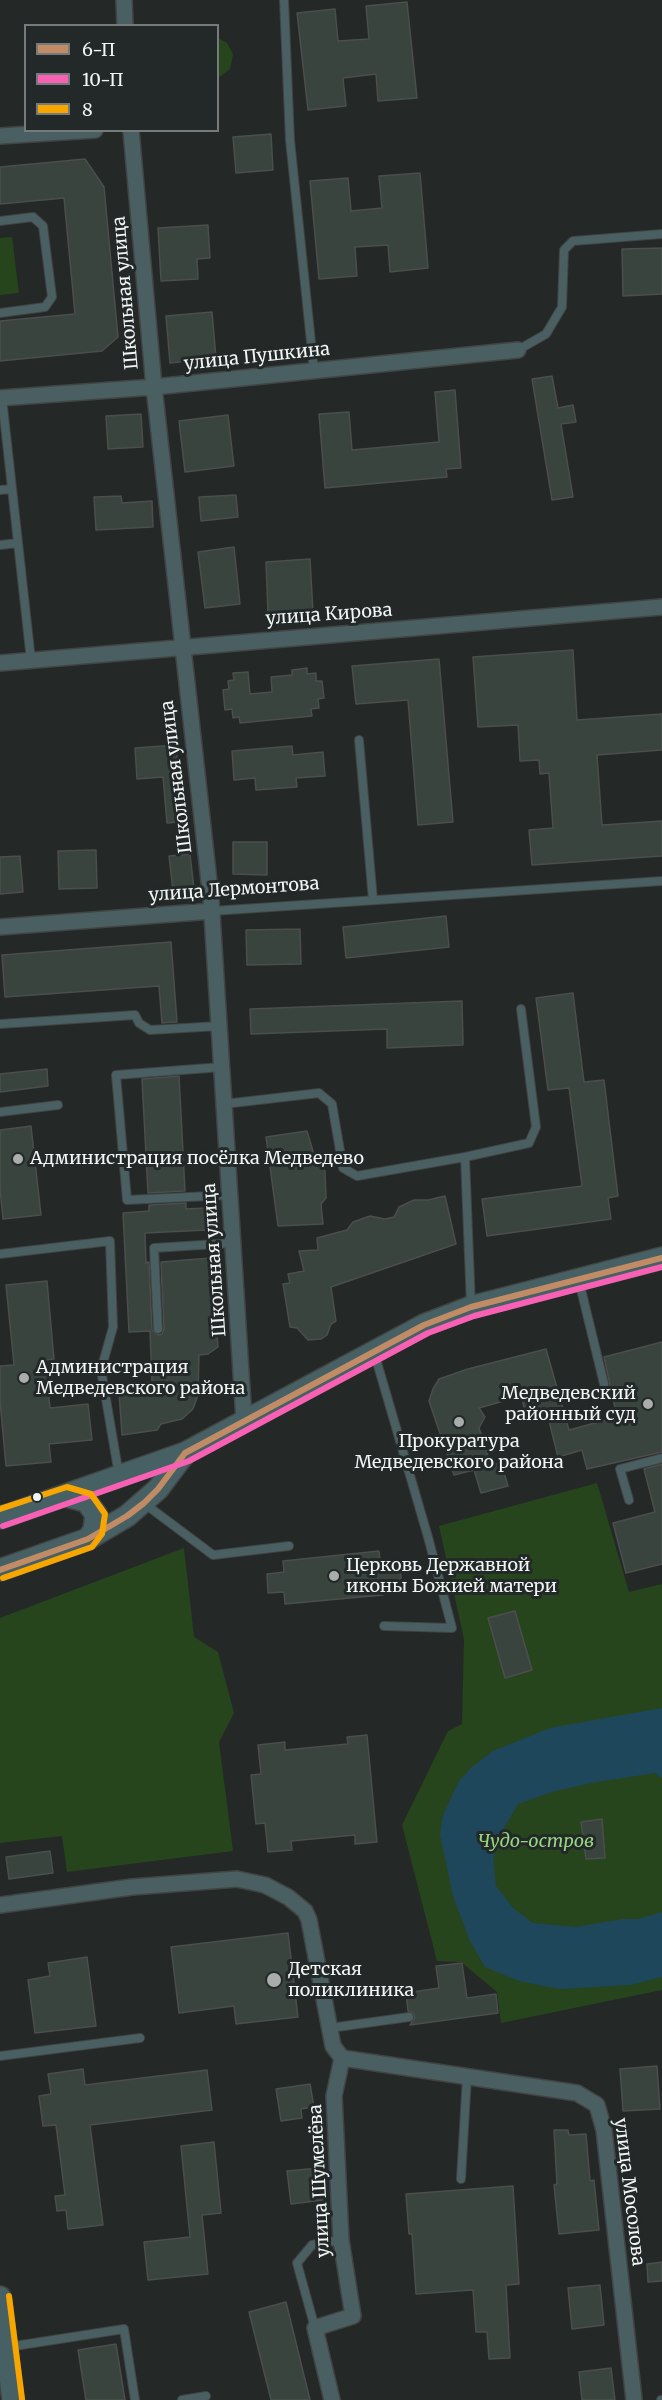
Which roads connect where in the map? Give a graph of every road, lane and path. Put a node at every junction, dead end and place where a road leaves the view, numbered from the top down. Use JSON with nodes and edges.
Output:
{"nodes":[{"id":1,"x":123,"y":0,"type":"edge"},
{"id":2,"x":284,"y":0,"type":"edge"},
{"id":3,"x":125,"y":24,"type":"edge"},
{"id":4,"x":63,"y":132,"type":"edge"},
{"id":5,"x":130,"y":132,"type":"edge"},
{"id":6,"x":0,"y":136,"type":"edge"},
{"id":7,"x":0,"y":221,"type":"edge"},
{"id":8,"x":662,"y":234,"type":"edge"},
{"id":9,"x":0,"y":313,"type":"edge"},
{"id":10,"x":518,"y":350,"type":"joint"},
{"id":11,"x":314,"y":371,"type":"junction"},
{"id":12,"x":154,"y":387,"type":"junction"},
{"id":13,"x":1,"y":398,"type":"edge"},
{"id":14,"x":12,"y":489,"type":"junction"},
{"id":15,"x":0,"y":490,"type":"edge"},
{"id":16,"x":18,"y":543,"type":"junction"},
{"id":17,"x":0,"y":545,"type":"edge"},
{"id":18,"x":662,"y":607,"type":"edge"},
{"id":19,"x":182,"y":646,"type":"junction"},
{"id":20,"x":31,"y":660,"type":"junction"},
{"id":21,"x":0,"y":663,"type":"edge"},
{"id":22,"x":359,"y":740,"type":"dead end"},
{"id":23,"x":662,"y":881,"type":"edge"},
{"id":24,"x":374,"y":900,"type":"junction"},
{"id":25,"x":212,"y":911,"type":"junction"},
{"id":26,"x":0,"y":927,"type":"edge"},
{"id":27,"x":521,"y":1009,"type":"dead end"},
{"id":28,"x":0,"y":1024,"type":"edge"},
{"id":29,"x":219,"y":1026,"type":"junction"},
{"id":30,"x":222,"y":1067,"type":"junction"},
{"id":31,"x":224,"y":1104,"type":"junction"},
{"id":32,"x":58,"y":1106,"type":"dead end"},
{"id":33,"x":0,"y":1112,"type":"edge"},
{"id":34,"x":465,"y":1157,"type":"junction"},
{"id":35,"x":230,"y":1195,"type":"junction"},
{"id":36,"x":233,"y":1243,"type":"junction"},
{"id":37,"x":0,"y":1254,"type":"edge"},
{"id":38,"x":662,"y":1258,"type":"edge"},
{"id":39,"x":579,"y":1279,"type":"junction"},
{"id":40,"x":471,"y":1307,"type":"junction"},
{"id":41,"x":158,"y":1329,"type":"dead end"},
{"id":42,"x":374,"y":1351,"type":"junction"},
{"id":43,"x":603,"y":1384,"type":"dead end"},
{"id":44,"x":244,"y":1420,"type":"junction"},
{"id":45,"x":185,"y":1453,"type":"junction"},
{"id":46,"x":662,"y":1458,"type":"edge"},
{"id":47,"x":119,"y":1477,"type":"junction"},
{"id":48,"x":66,"y":1496,"type":"junction"},
{"id":49,"x":629,"y":1500,"type":"dead end"},
{"id":50,"x":144,"y":1503,"type":"junction"},
{"id":51,"x":0,"y":1518,"type":"edge"},
{"id":52,"x":88,"y":1539,"type":"junction"},
{"id":53,"x":289,"y":1546,"type":"dead end"},
{"id":54,"x":0,"y":1570,"type":"edge"},
{"id":55,"x":384,"y":1626,"type":"dead end"},
{"id":56,"x":0,"y":1905,"type":"edge"},
{"id":57,"x":409,"y":2017,"type":"dead end"},
{"id":58,"x":330,"y":2028,"type":"junction"},
{"id":59,"x":140,"y":2038,"type":"dead end"},
{"id":60,"x":0,"y":2056,"type":"edge"},
{"id":61,"x":342,"y":2058,"type":"junction"},
{"id":62,"x":467,"y":2076,"type":"junction"},
{"id":63,"x":461,"y":2179,"type":"dead end"},
{"id":64,"x":341,"y":2240,"type":"junction"},
{"id":65,"x":0,"y":2297,"type":"edge"},
{"id":66,"x":315,"y":2328,"type":"junction"},
{"id":67,"x":7,"y":2347,"type":"junction"},
{"id":68,"x":206,"y":2396,"type":"dead end"},
{"id":69,"x":14,"y":2400,"type":"edge"},
{"id":70,"x":135,"y":2400,"type":"edge"},
{"id":71,"x":182,"y":2400,"type":"edge"},
{"id":72,"x":332,"y":2400,"type":"edge"},
{"id":73,"x":634,"y":2400,"type":"edge"}],
"edges":[{"from":1,"to":3,"type":"street"},
{"from":2,"to":11,"type":"lane"},
{"from":4,"to":6,"type":"street"},
{"from":5,"to":12,"type":"street","name":"Школьная улица"},
{"from":7,"to":9,"type":"lane"},
{"from":8,"to":10,"type":"lane"},
{"from":10,"to":11,"type":"street","name":"улица Пушкина"},
{"from":11,"to":12,"type":"street","name":"улица Пушкина"},
{"from":12,"to":13,"type":"street","name":"улица Пушкина"},
{"from":12,"to":19,"type":"street","name":"Школьная улица"},
{"from":13,"to":14,"type":"lane"},
{"from":14,"to":15,"type":"lane"},
{"from":14,"to":16,"type":"lane"},
{"from":16,"to":17,"type":"lane"},
{"from":16,"to":20,"type":"lane"},
{"from":18,"to":19,"type":"street","name":"улица Кирова"},
{"from":19,"to":20,"type":"street","name":"улица Кирова"},
{"from":19,"to":25,"type":"street","name":"Школьная улица"},
{"from":20,"to":21,"type":"street","name":"улица Кирова"},
{"from":22,"to":24,"type":"lane"},
{"from":23,"to":24,"type":"lane","name":"улица Лермонтова"},
{"from":24,"to":25,"type":"lane","name":"улица Лермонтова"},
{"from":25,"to":26,"type":"street","name":"улица Лермонтова"},
{"from":25,"to":29,"type":"street","name":"Школьная улица"},
{"from":27,"to":34,"type":"lane"},
{"from":28,"to":29,"type":"lane"},
{"from":29,"to":30,"type":"street","name":"Школьная улица"},
{"from":30,"to":31,"type":"street","name":"Школьная улица"},
{"from":30,"to":35,"type":"lane"},
{"from":31,"to":34,"type":"lane"},
{"from":31,"to":35,"type":"street","name":"Школьная улица"},
{"from":32,"to":33,"type":"lane"},
{"from":34,"to":40,"type":"lane"},
{"from":35,"to":36,"type":"street","name":"Школьная улица"},
{"from":36,"to":41,"type":"lane"},
{"from":36,"to":44,"type":"street","name":"Школьная улица"},
{"from":37,"to":47,"type":"lane"},
{"from":38,"to":39,"type":"street"},
{"from":39,"to":40,"type":"street"},
{"from":39,"to":43,"type":"lane"},
{"from":40,"to":42,"type":"street"},
{"from":42,"to":44,"type":"street"},
{"from":42,"to":55,"type":"lane"},
{"from":44,"to":45,"type":"street"},
{"from":45,"to":47,"type":"street"},
{"from":45,"to":50,"type":"street"},
{"from":46,"to":49,"type":"lane"},
{"from":47,"to":48,"type":"street"},
{"from":48,"to":51,"type":"street"},
{"from":48,"to":52,"type":"street"},
{"from":50,"to":52,"type":"street"},
{"from":50,"to":53,"type":"lane"},
{"from":52,"to":54,"type":"street"},
{"from":56,"to":58,"type":"street"},
{"from":57,"to":58,"type":"lane"},
{"from":58,"to":61,"type":"street"},
{"from":59,"to":60,"type":"lane"},
{"from":61,"to":62,"type":"street","name":"улица Мосолова"},
{"from":61,"to":64,"type":"street","name":"улица Шумелёва"},
{"from":62,"to":63,"type":"lane"},
{"from":62,"to":73,"type":"street","name":"улица Мосолова"},
{"from":64,"to":66,"type":"street","name":"улица Шумелёва"},
{"from":64,"to":66,"type":"lane"},
{"from":65,"to":67,"type":"street"},
{"from":66,"to":72,"type":"street"},
{"from":67,"to":69,"type":"street"},
{"from":67,"to":70,"type":"lane"},
{"from":68,"to":71,"type":"lane"}]}
